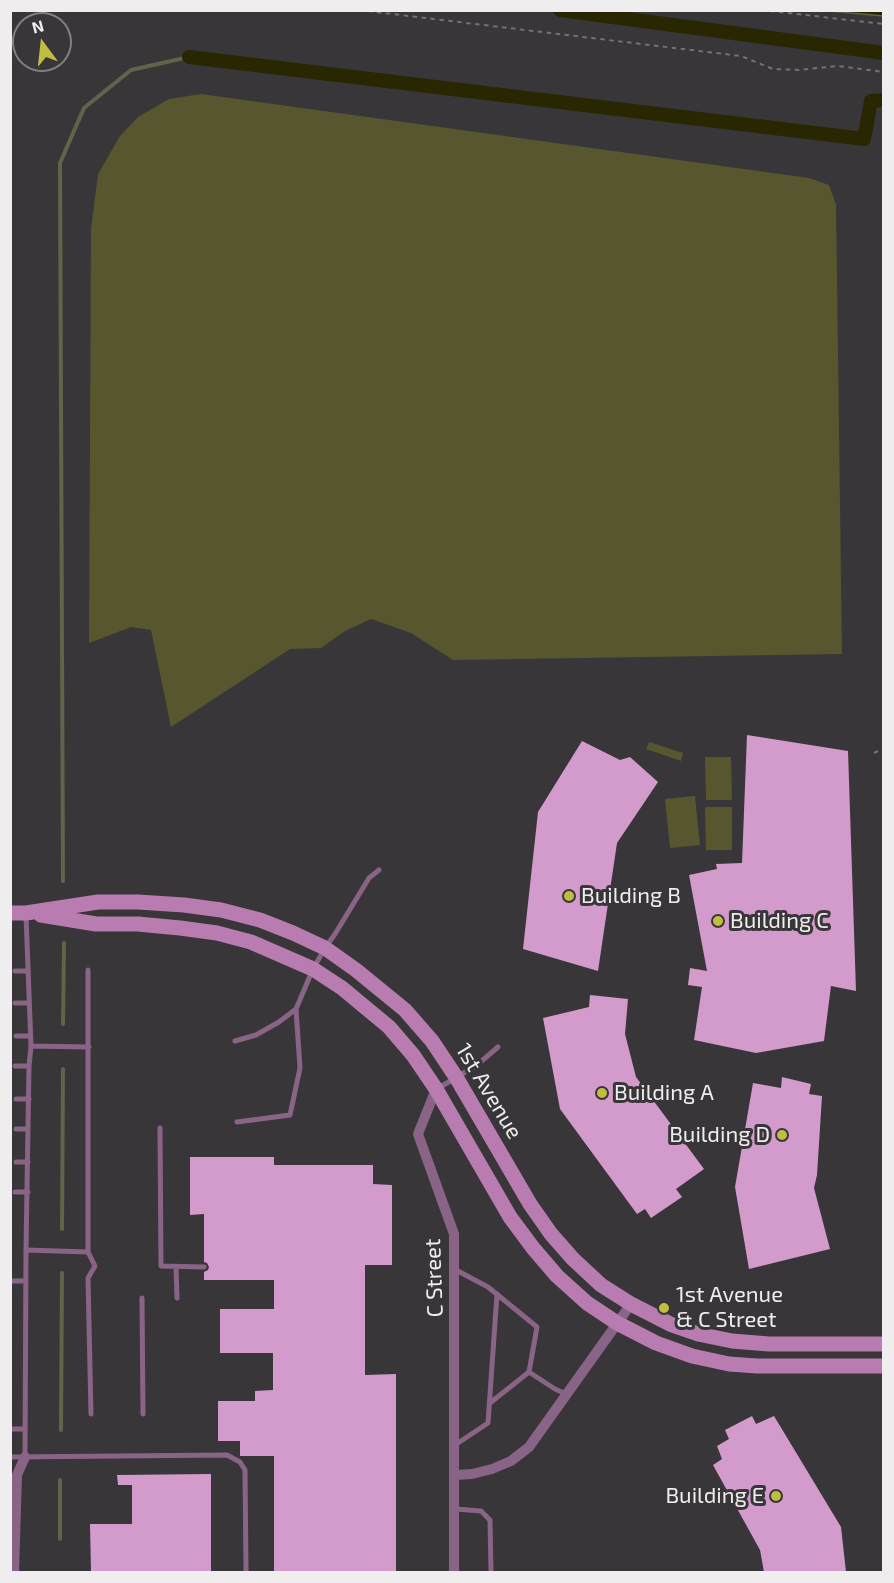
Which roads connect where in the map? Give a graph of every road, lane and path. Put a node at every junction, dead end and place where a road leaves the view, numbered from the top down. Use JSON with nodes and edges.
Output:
{"nodes":[{"id":1,"x":359,"y":10,"type":"edge"},
{"id":2,"x":761,"y":10,"type":"edge"},
{"id":3,"x":884,"y":24,"type":"edge"},
{"id":4,"x":884,"y":72,"type":"edge"},
{"id":5,"x":884,"y":748,"type":"edge"},
{"id":6,"x":874,"y":753,"type":"dead end"},
{"id":7,"x":379,"y":870,"type":"dead end"},
{"id":8,"x":10,"y":913,"type":"edge"},
{"id":9,"x":26,"y":913,"type":"junction"},
{"id":10,"x":325,"y":948,"type":"junction"},
{"id":11,"x":313,"y":969,"type":"junction"},
{"id":12,"x":88,"y":970,"type":"dead end"},
{"id":13,"x":15,"y":971,"type":"dead end"},
{"id":14,"x":28,"y":971,"type":"junction"},
{"id":15,"x":15,"y":1003,"type":"dead end"},
{"id":16,"x":29,"y":1003,"type":"junction"},
{"id":17,"x":296,"y":1010,"type":"junction"},
{"id":18,"x":16,"y":1036,"type":"dead end"},
{"id":19,"x":30,"y":1036,"type":"junction"},
{"id":20,"x":235,"y":1041,"type":"dead end"},
{"id":21,"x":31,"y":1046,"type":"junction"},
{"id":22,"x":89,"y":1047,"type":"junction"},
{"id":23,"x":498,"y":1047,"type":"dead end"},
{"id":24,"x":15,"y":1066,"type":"dead end"},
{"id":25,"x":29,"y":1066,"type":"junction"},
{"id":26,"x":456,"y":1077,"type":"junction"},
{"id":27,"x":436,"y":1089,"type":"junction"},
{"id":28,"x":16,"y":1099,"type":"dead end"},
{"id":29,"x":29,"y":1099,"type":"junction"},
{"id":30,"x":237,"y":1122,"type":"dead end"},
{"id":31,"x":160,"y":1128,"type":"dead end"},
{"id":32,"x":16,"y":1129,"type":"dead end"},
{"id":33,"x":28,"y":1129,"type":"junction"},
{"id":34,"x":16,"y":1162,"type":"dead end"},
{"id":35,"x":28,"y":1162,"type":"junction"},
{"id":36,"x":15,"y":1192,"type":"dead end"},
{"id":37,"x":28,"y":1192,"type":"junction"},
{"id":38,"x":18,"y":1227,"type":"dead end"},
{"id":39,"x":27,"y":1228,"type":"junction"},
{"id":40,"x":26,"y":1250,"type":"junction"},
{"id":41,"x":88,"y":1251,"type":"junction"},
{"id":42,"x":176,"y":1266,"type":"junction"},
{"id":43,"x":204,"y":1267,"type":"dead end"},
{"id":44,"x":454,"y":1269,"type":"junction"},
{"id":45,"x":10,"y":1281,"type":"edge"},
{"id":46,"x":26,"y":1281,"type":"junction"},
{"id":47,"x":497,"y":1294,"type":"junction"},
{"id":48,"x":142,"y":1298,"type":"dead end"},
{"id":49,"x":177,"y":1298,"type":"dead end"},
{"id":50,"x":631,"y":1304,"type":"junction"},
{"id":51,"x":617,"y":1323,"type":"junction"},
{"id":52,"x":884,"y":1344,"type":"edge"},
{"id":53,"x":884,"y":1366,"type":"edge"},
{"id":54,"x":529,"y":1372,"type":"junction"},
{"id":55,"x":567,"y":1394,"type":"junction"},
{"id":56,"x":490,"y":1403,"type":"junction"},
{"id":57,"x":91,"y":1414,"type":"dead end"},
{"id":58,"x":143,"y":1414,"type":"dead end"},
{"id":59,"x":10,"y":1428,"type":"edge"},
{"id":60,"x":25,"y":1429,"type":"junction"},
{"id":61,"x":455,"y":1445,"type":"junction"},
{"id":62,"x":10,"y":1457,"type":"edge"},
{"id":63,"x":25,"y":1457,"type":"junction"},
{"id":64,"x":455,"y":1475,"type":"junction"},
{"id":65,"x":455,"y":1509,"type":"junction"},
{"id":66,"x":14,"y":1572,"type":"edge"},
{"id":67,"x":246,"y":1572,"type":"edge"},
{"id":68,"x":454,"y":1572,"type":"edge"},
{"id":69,"x":491,"y":1572,"type":"edge"}],
"edges":[{"from":1,"to":4,"type":"path"},
{"from":2,"to":3,"type":"path"},
{"from":5,"to":6,"type":"path"},
{"from":7,"to":10,"type":"lane"},
{"from":8,"to":9,"type":"street","name":"1st Avenue"},
{"from":9,"to":10,"type":"street","name":"1st Avenue"},
{"from":9,"to":11,"type":"street","name":"1st Avenue"},
{"from":9,"to":14,"type":"lane"},
{"from":10,"to":11,"type":"lane"},
{"from":10,"to":26,"type":"street","name":"1st Avenue"},
{"from":11,"to":17,"type":"lane"},
{"from":11,"to":27,"type":"street","name":"1st Avenue"},
{"from":12,"to":22,"type":"lane"},
{"from":13,"to":14,"type":"lane"},
{"from":14,"to":16,"type":"lane"},
{"from":15,"to":16,"type":"lane"},
{"from":16,"to":19,"type":"lane"},
{"from":17,"to":20,"type":"lane"},
{"from":17,"to":30,"type":"lane"},
{"from":18,"to":19,"type":"lane"},
{"from":19,"to":21,"type":"lane"},
{"from":21,"to":22,"type":"lane"},
{"from":21,"to":25,"type":"lane"},
{"from":22,"to":41,"type":"lane"},
{"from":23,"to":26,"type":"lane"},
{"from":24,"to":25,"type":"lane"},
{"from":25,"to":29,"type":"lane"},
{"from":26,"to":27,"type":"lane"},
{"from":26,"to":50,"type":"street","name":"1st Avenue"},
{"from":27,"to":44,"type":"street","name":"C Street"},
{"from":27,"to":51,"type":"street","name":"1st Avenue"},
{"from":28,"to":29,"type":"lane"},
{"from":29,"to":33,"type":"lane"},
{"from":31,"to":42,"type":"lane"},
{"from":32,"to":33,"type":"lane"},
{"from":33,"to":35,"type":"lane"},
{"from":34,"to":35,"type":"lane"},
{"from":35,"to":37,"type":"lane"},
{"from":36,"to":37,"type":"lane"},
{"from":37,"to":39,"type":"lane"},
{"from":38,"to":39,"type":"lane"},
{"from":39,"to":40,"type":"lane"},
{"from":40,"to":41,"type":"lane"},
{"from":40,"to":46,"type":"lane"},
{"from":41,"to":57,"type":"lane"},
{"from":42,"to":43,"type":"lane"},
{"from":42,"to":49,"type":"lane"},
{"from":44,"to":47,"type":"lane"},
{"from":44,"to":61,"type":"street","name":"C Street"},
{"from":45,"to":46,"type":"lane"},
{"from":46,"to":60,"type":"lane"},
{"from":47,"to":54,"type":"lane"},
{"from":47,"to":56,"type":"lane"},
{"from":48,"to":58,"type":"lane"},
{"from":50,"to":51,"type":"street"},
{"from":50,"to":52,"type":"street","name":"1st Avenue"},
{"from":51,"to":53,"type":"street","name":"1st Avenue"},
{"from":51,"to":55,"type":"street"},
{"from":54,"to":55,"type":"lane"},
{"from":54,"to":56,"type":"lane"},
{"from":55,"to":64,"type":"street"},
{"from":56,"to":61,"type":"lane"},
{"from":59,"to":60,"type":"lane"},
{"from":60,"to":63,"type":"lane"},
{"from":61,"to":64,"type":"street","name":"C Street"},
{"from":62,"to":63,"type":"lane"},
{"from":63,"to":66,"type":"street"},
{"from":63,"to":67,"type":"lane"},
{"from":64,"to":65,"type":"street","name":"C Street"},
{"from":65,"to":68,"type":"street","name":"C Street"},
{"from":65,"to":69,"type":"lane"}]}
